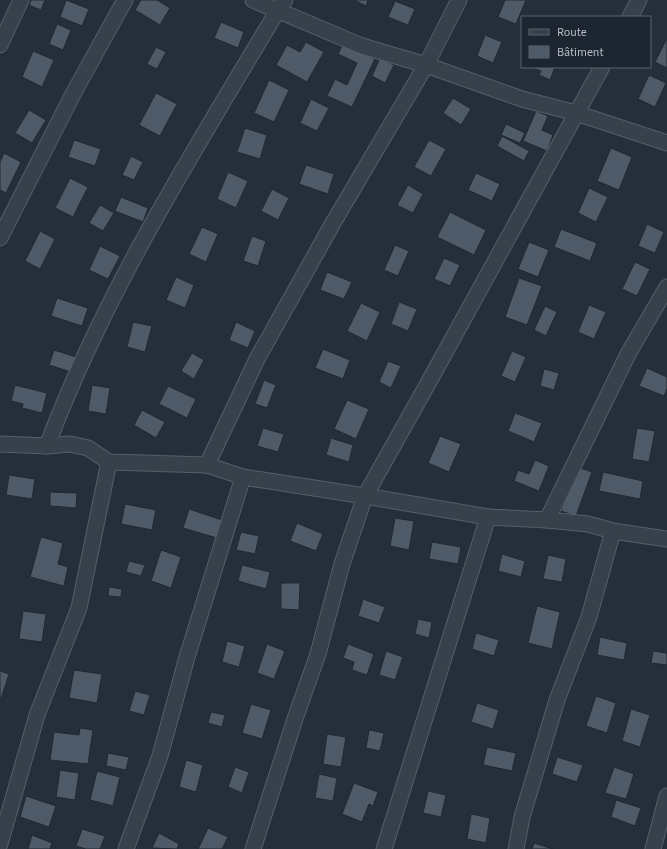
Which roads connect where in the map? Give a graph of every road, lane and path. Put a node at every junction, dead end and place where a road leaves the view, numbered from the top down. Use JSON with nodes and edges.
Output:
{"nodes":[{"id":1,"x":21,"y":0,"type":"edge"},
{"id":2,"x":125,"y":0,"type":"edge"},
{"id":3,"x":253,"y":0,"type":"edge"},
{"id":4,"x":460,"y":0,"type":"edge"},
{"id":5,"x":639,"y":0,"type":"edge"},
{"id":6,"x":282,"y":5,"type":"edge"},
{"id":7,"x":631,"y":16,"type":"edge"},
{"id":8,"x":0,"y":45,"type":"edge"},
{"id":9,"x":426,"y":65,"type":"junction"},
{"id":10,"x":601,"y":68,"type":"edge"},
{"id":11,"x":576,"y":113,"type":"junction"},
{"id":12,"x":667,"y":144,"type":"edge"},
{"id":13,"x":0,"y":238,"type":"edge"},
{"id":14,"x":667,"y":287,"type":"edge"},
{"id":15,"x":0,"y":444,"type":"edge"},
{"id":16,"x":47,"y":446,"type":"junction"},
{"id":17,"x":109,"y":462,"type":"junction"},
{"id":18,"x":207,"y":465,"type":"junction"},
{"id":19,"x":243,"y":477,"type":"junction"},
{"id":20,"x":364,"y":496,"type":"junction"},
{"id":21,"x":488,"y":517,"type":"junction"},
{"id":22,"x":547,"y":520,"type":"junction"},
{"id":23,"x":613,"y":531,"type":"junction"},
{"id":24,"x":667,"y":539,"type":"edge"},
{"id":25,"x":667,"y":796,"type":"edge"},
{"id":26,"x":0,"y":844,"type":"edge"},
{"id":27,"x":126,"y":849,"type":"edge"},
{"id":28,"x":253,"y":849,"type":"edge"},
{"id":29,"x":384,"y":849,"type":"edge"},
{"id":30,"x":516,"y":849,"type":"edge"},
{"id":31,"x":653,"y":849,"type":"edge"}],
"edges":[{"from":1,"to":8,"type":"street"},
{"from":2,"to":13,"type":"street"},
{"from":3,"to":6,"type":"street"},
{"from":4,"to":9,"type":"street"},
{"from":5,"to":7,"type":"street"},
{"from":6,"to":9,"type":"street"},
{"from":6,"to":16,"type":"street"},
{"from":9,"to":11,"type":"street"},
{"from":9,"to":18,"type":"street"},
{"from":10,"to":11,"type":"street"},
{"from":11,"to":12,"type":"street"},
{"from":11,"to":20,"type":"street"},
{"from":14,"to":22,"type":"street"},
{"from":15,"to":16,"type":"street"},
{"from":16,"to":17,"type":"street"},
{"from":17,"to":18,"type":"street"},
{"from":17,"to":26,"type":"street"},
{"from":18,"to":19,"type":"street"},
{"from":19,"to":20,"type":"street"},
{"from":19,"to":27,"type":"street"},
{"from":20,"to":21,"type":"street"},
{"from":20,"to":28,"type":"street"},
{"from":21,"to":22,"type":"street"},
{"from":21,"to":29,"type":"street"},
{"from":22,"to":23,"type":"street"},
{"from":23,"to":24,"type":"street"},
{"from":23,"to":30,"type":"street"},
{"from":25,"to":31,"type":"street"}]}
